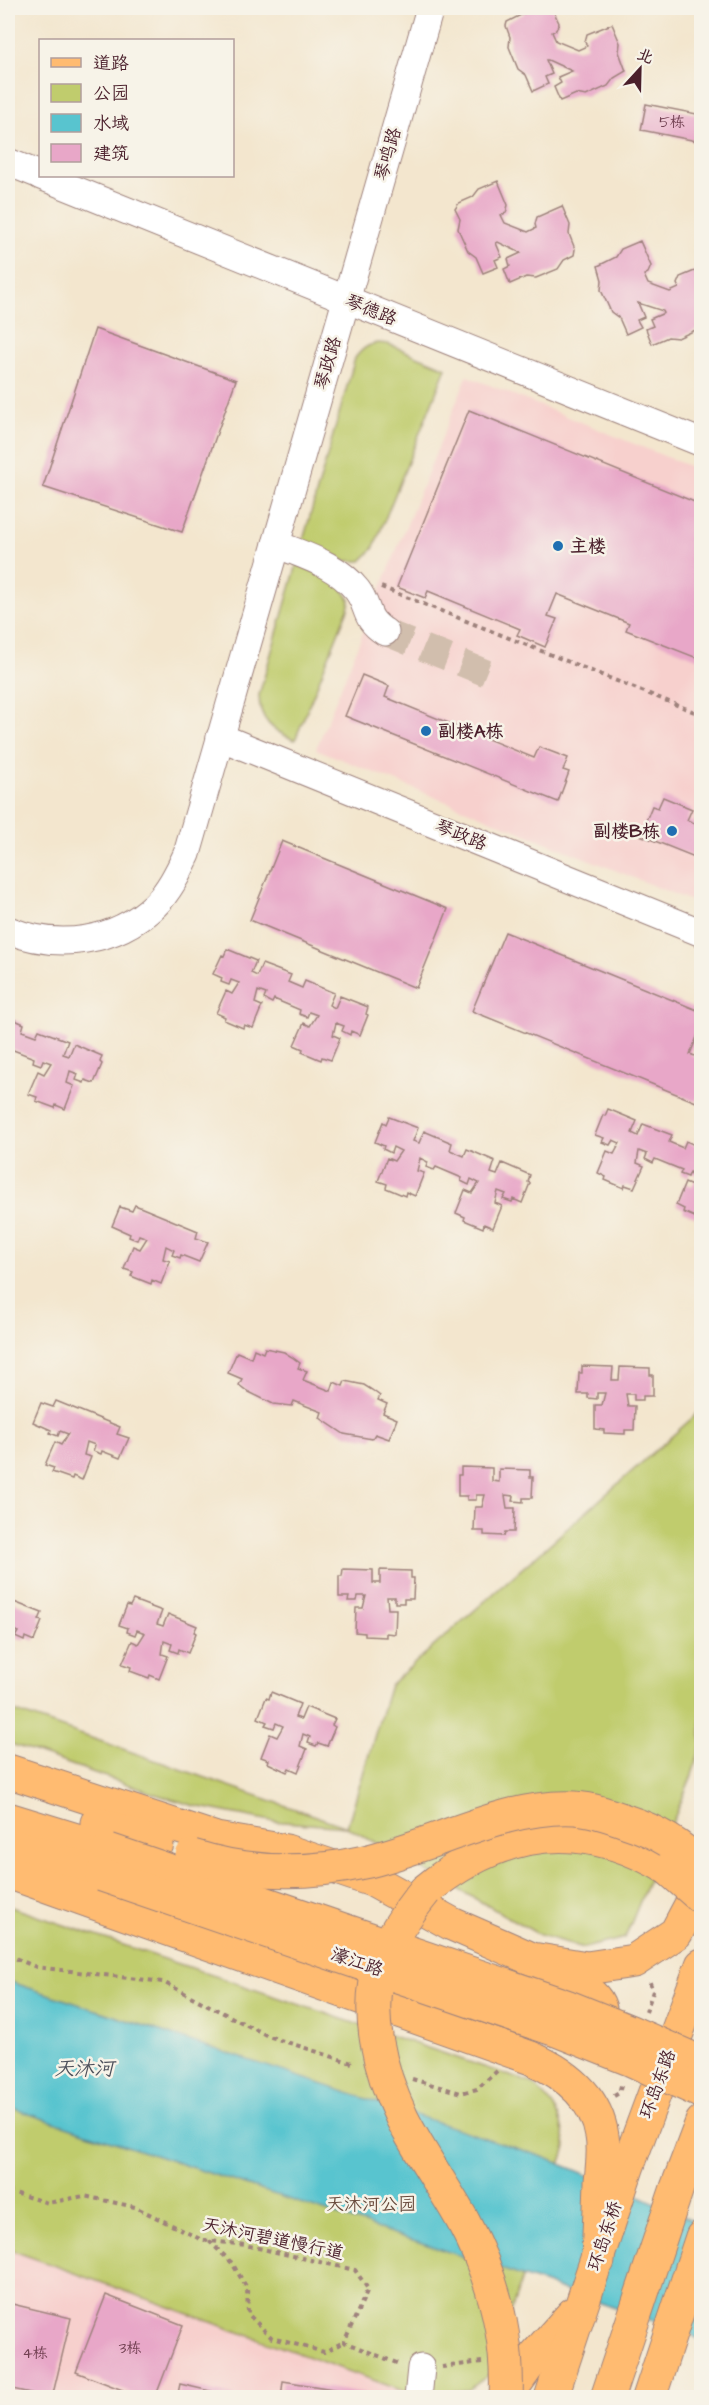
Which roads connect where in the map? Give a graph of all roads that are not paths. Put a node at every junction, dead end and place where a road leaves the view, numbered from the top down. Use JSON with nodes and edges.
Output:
{"nodes":[{"id":1,"x":429,"y":8,"type":"edge"},
{"id":2,"x":8,"y":162,"type":"edge"},
{"id":3,"x":39,"y":174,"type":"edge"},
{"id":4,"x":46,"y":177,"type":"edge"},
{"id":5,"x":346,"y":300,"type":"junction"},
{"id":6,"x":702,"y":443,"type":"edge"},
{"id":7,"x":276,"y":544,"type":"junction"},
{"id":8,"x":385,"y":632,"type":"tunnel mouth"},
{"id":9,"x":220,"y":737,"type":"junction"},
{"id":10,"x":8,"y":930,"type":"edge"},
{"id":11,"x":702,"y":933,"type":"edge"},
{"id":12,"x":8,"y":1771,"type":"edge"},
{"id":13,"x":8,"y":1792,"type":"edge"},
{"id":14,"x":8,"y":1819,"type":"edge"},
{"id":15,"x":8,"y":1843,"type":"edge"},
{"id":16,"x":105,"y":1862,"type":"junction"},
{"id":17,"x":702,"y":1867,"type":"edge"},
{"id":18,"x":669,"y":1869,"type":"junction"},
{"id":19,"x":8,"y":1872,"type":"edge"},
{"id":20,"x":702,"y":1886,"type":"edge"},
{"id":21,"x":702,"y":1898,"type":"edge"},
{"id":22,"x":532,"y":1959,"type":"junction"},
{"id":23,"x":701,"y":1964,"type":"edge"},
{"id":24,"x":517,"y":2062,"type":"junction"},
{"id":25,"x":702,"y":2063,"type":"edge"},
{"id":26,"x":702,"y":2092,"type":"edge"},
{"id":27,"x":702,"y":2122,"type":"edge"},
{"id":28,"x":614,"y":2173,"type":"junction"},
{"id":29,"x":702,"y":2237,"type":"edge"},
{"id":30,"x":583,"y":2303,"type":"junction"},
{"id":31,"x":421,"y":2368,"type":"road end"},
{"id":32,"x":418,"y":2397,"type":"edge"},
{"id":33,"x":505,"y":2397,"type":"edge"},
{"id":34,"x":551,"y":2397,"type":"edge"},
{"id":35,"x":607,"y":2397,"type":"edge"},
{"id":36,"x":649,"y":2397,"type":"edge"}],
"edges":[{"from":1,"to":5,"type":"street","name":"琴鸣路"},
{"from":2,"to":3,"type":"street","name":"琴德路"},
{"from":4,"to":5,"type":"street","name":"琴德路"},
{"from":5,"to":6,"type":"street","name":"琴德路"},
{"from":5,"to":7,"type":"street","name":"琴政路"},
{"from":7,"to":8,"type":"street"},
{"from":7,"to":9,"type":"street","name":"琴政路"},
{"from":9,"to":10,"type":"street","name":"琴政路"},
{"from":9,"to":11,"type":"street","name":"琴政路"},
{"from":12,"to":22,"type":"main road"},
{"from":13,"to":17,"type":"main road","bridge":true},
{"from":14,"to":16,"type":"main road","name":"濠江路"},
{"from":15,"to":16,"type":"main road","name":"濠江路"},
{"from":16,"to":25,"type":"main road","name":"濠江路","bridge":true},
{"from":16,"to":26,"type":"main road","name":"濠江路","bridge":true},
{"from":18,"to":20,"type":"main road","bridge":true},
{"from":18,"to":21,"type":"main road","bridge":true},
{"from":18,"to":33,"type":"main road","bridge":true},
{"from":19,"to":24,"type":"main road"},
{"from":20,"to":22,"type":"main road"},
{"from":22,"to":24,"type":"main road"},
{"from":23,"to":28,"type":"main road","name":"环岛东路"},
{"from":24,"to":28,"type":"main road"},
{"from":27,"to":35,"type":"main road"},
{"from":28,"to":30,"type":"main road","name":"环岛东桥"},
{"from":29,"to":36,"type":"main road"},
{"from":30,"to":33,"type":"main road"},
{"from":30,"to":34,"type":"main road"},
{"from":31,"to":32,"type":"street"}]}
